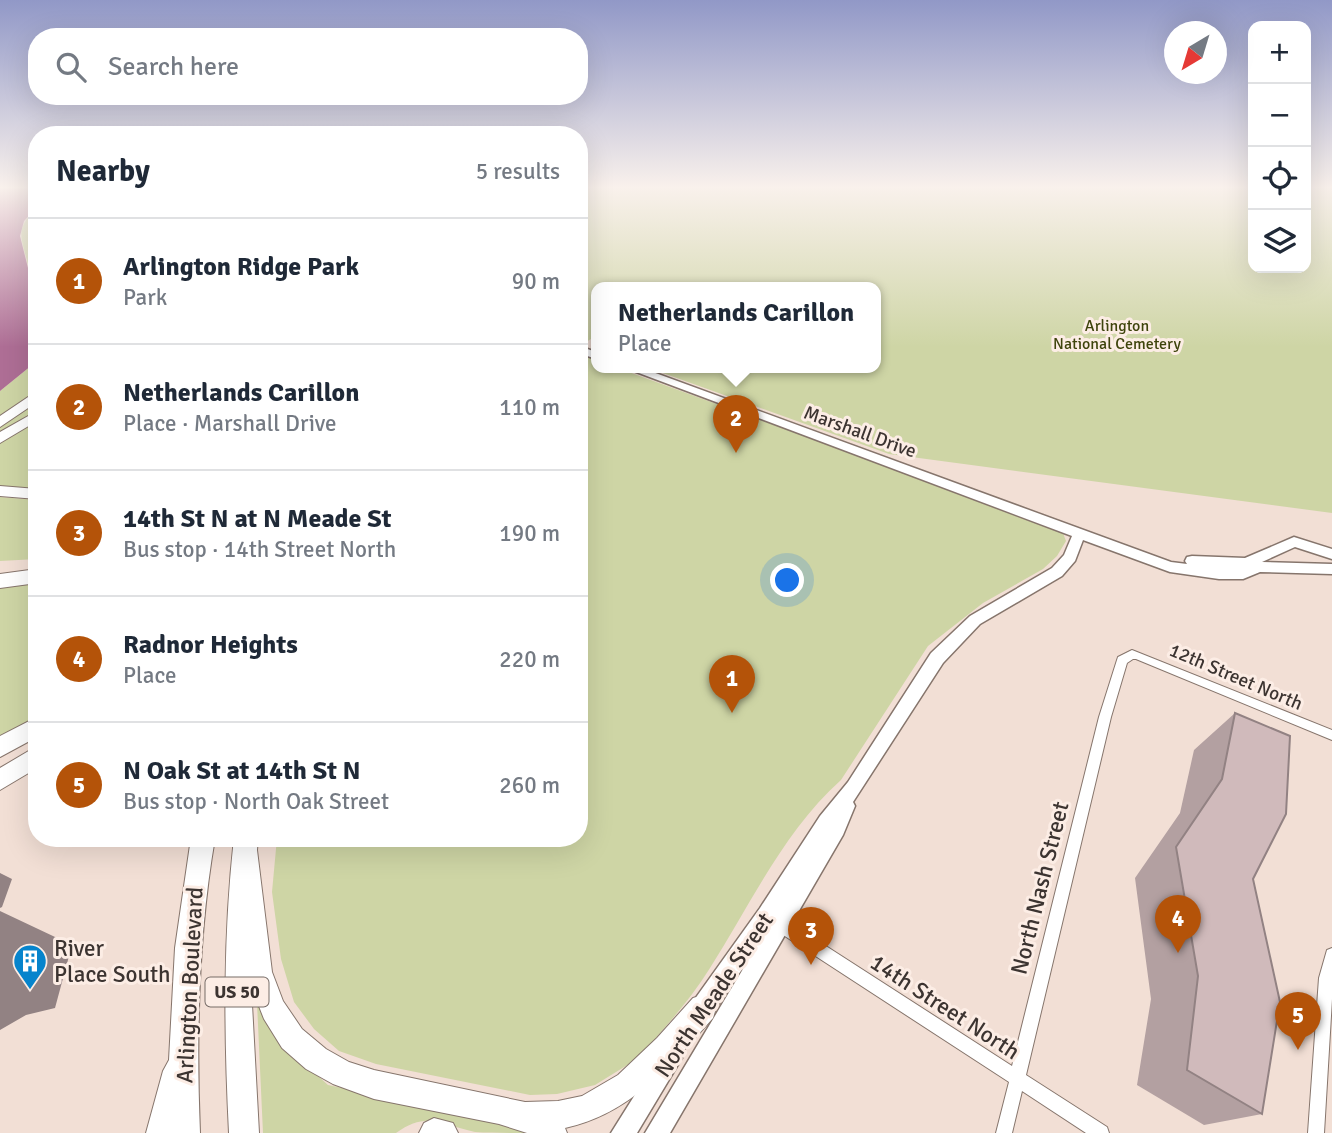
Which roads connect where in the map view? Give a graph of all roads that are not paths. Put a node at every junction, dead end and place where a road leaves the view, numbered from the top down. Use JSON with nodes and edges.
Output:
{"nodes":[{"id":1,"x":644,"y":373,"type":"edge"},
{"id":2,"x":28,"y":402,"type":"edge"},
{"id":3,"x":28,"y":421,"type":"edge"},
{"id":4,"x":0,"y":424,"type":"edge"},
{"id":5,"x":0,"y":438,"type":"edge"},
{"id":6,"x":0,"y":491,"type":"edge"},
{"id":7,"x":28,"y":493,"type":"edge"},
{"id":8,"x":1080,"y":532,"type":"junction"},
{"id":9,"x":1332,"y":554,"type":"edge"},
{"id":10,"x":28,"y":567,"type":"edge"},
{"id":11,"x":0,"y":568,"type":"edge"},
{"id":12,"x":1332,"y":569,"type":"edge"},
{"id":13,"x":28,"y":577,"type":"edge"},
{"id":14,"x":0,"y":581,"type":"edge"},
{"id":15,"x":1127,"y":656,"type":"joint"},
{"id":16,"x":28,"y":731,"type":"edge"},
{"id":17,"x":1332,"y":735,"type":"edge"},
{"id":18,"x":0,"y":747,"type":"edge"},
{"id":19,"x":28,"y":762,"type":"edge"},
{"id":20,"x":0,"y":780,"type":"edge"},
{"id":21,"x":202,"y":847,"type":"edge"},
{"id":22,"x":246,"y":847,"type":"edge"},
{"id":23,"x":246,"y":847,"type":"edge"},
{"id":24,"x":774,"y":920,"type":"junction"},
{"id":25,"x":1332,"y":955,"type":"edge"},
{"id":26,"x":703,"y":1008,"type":"junction"},
{"id":27,"x":183,"y":1050,"type":"junction"},
{"id":28,"x":1017,"y":1080,"type":"junction"},
{"id":29,"x":525,"y":1115,"type":"junction"},
{"id":30,"x":161,"y":1133,"type":"edge"},
{"id":31,"x":185,"y":1133,"type":"edge"},
{"id":32,"x":244,"y":1133,"type":"edge"},
{"id":33,"x":434,"y":1133,"type":"edge"},
{"id":34,"x":443,"y":1133,"type":"edge"},
{"id":35,"x":552,"y":1133,"type":"edge"},
{"id":36,"x":623,"y":1133,"type":"edge"},
{"id":37,"x":657,"y":1133,"type":"edge"},
{"id":38,"x":1004,"y":1133,"type":"edge"},
{"id":39,"x":1101,"y":1133,"type":"edge"},
{"id":40,"x":1316,"y":1133,"type":"edge"}],
"edges":[{"from":1,"to":8,"type":"street","name":"Marshall Drive"},
{"from":2,"to":4,"type":"highway"},
{"from":3,"to":5,"type":"highway"},
{"from":6,"to":7,"type":"highway"},
{"from":8,"to":9,"type":"street","name":"Marshall Drive"},
{"from":8,"to":12,"type":"street","name":"Marshall Drive"},
{"from":8,"to":24,"type":"street","name":"North Meade Street"},
{"from":10,"to":11,"type":"highway"},
{"from":13,"to":14,"type":"highway"},
{"from":15,"to":17,"type":"street","name":"12th Street North"},
{"from":15,"to":28,"type":"street","name":"North Nash Street"},
{"from":16,"to":18,"type":"highway"},
{"from":19,"to":20,"type":"highway"},
{"from":21,"to":27,"type":"highway","name":"Arlington Boulevard","number":"US 50"},
{"from":22,"to":29,"type":"highway"},
{"from":23,"to":32,"type":"highway","number":"US 50"},
{"from":24,"to":26,"type":"street","name":"North Meade Street"},
{"from":24,"to":28,"type":"street","name":"14th Street North"},
{"from":24,"to":37,"type":"street","name":"North Meade Street"},
{"from":25,"to":40,"type":"street"},
{"from":26,"to":29,"type":"highway"},
{"from":26,"to":36,"type":"street","name":"North Meade Street"},
{"from":27,"to":30,"type":"highway"},
{"from":27,"to":31,"type":"highway","name":"Arlington Boulevard","number":"US 50"},
{"from":28,"to":38,"type":"street","name":"North Nash Street"},
{"from":28,"to":39,"type":"street","name":"14th Street North"},
{"from":29,"to":35,"type":"highway"},
{"from":33,"to":34,"type":"highway"}]}
